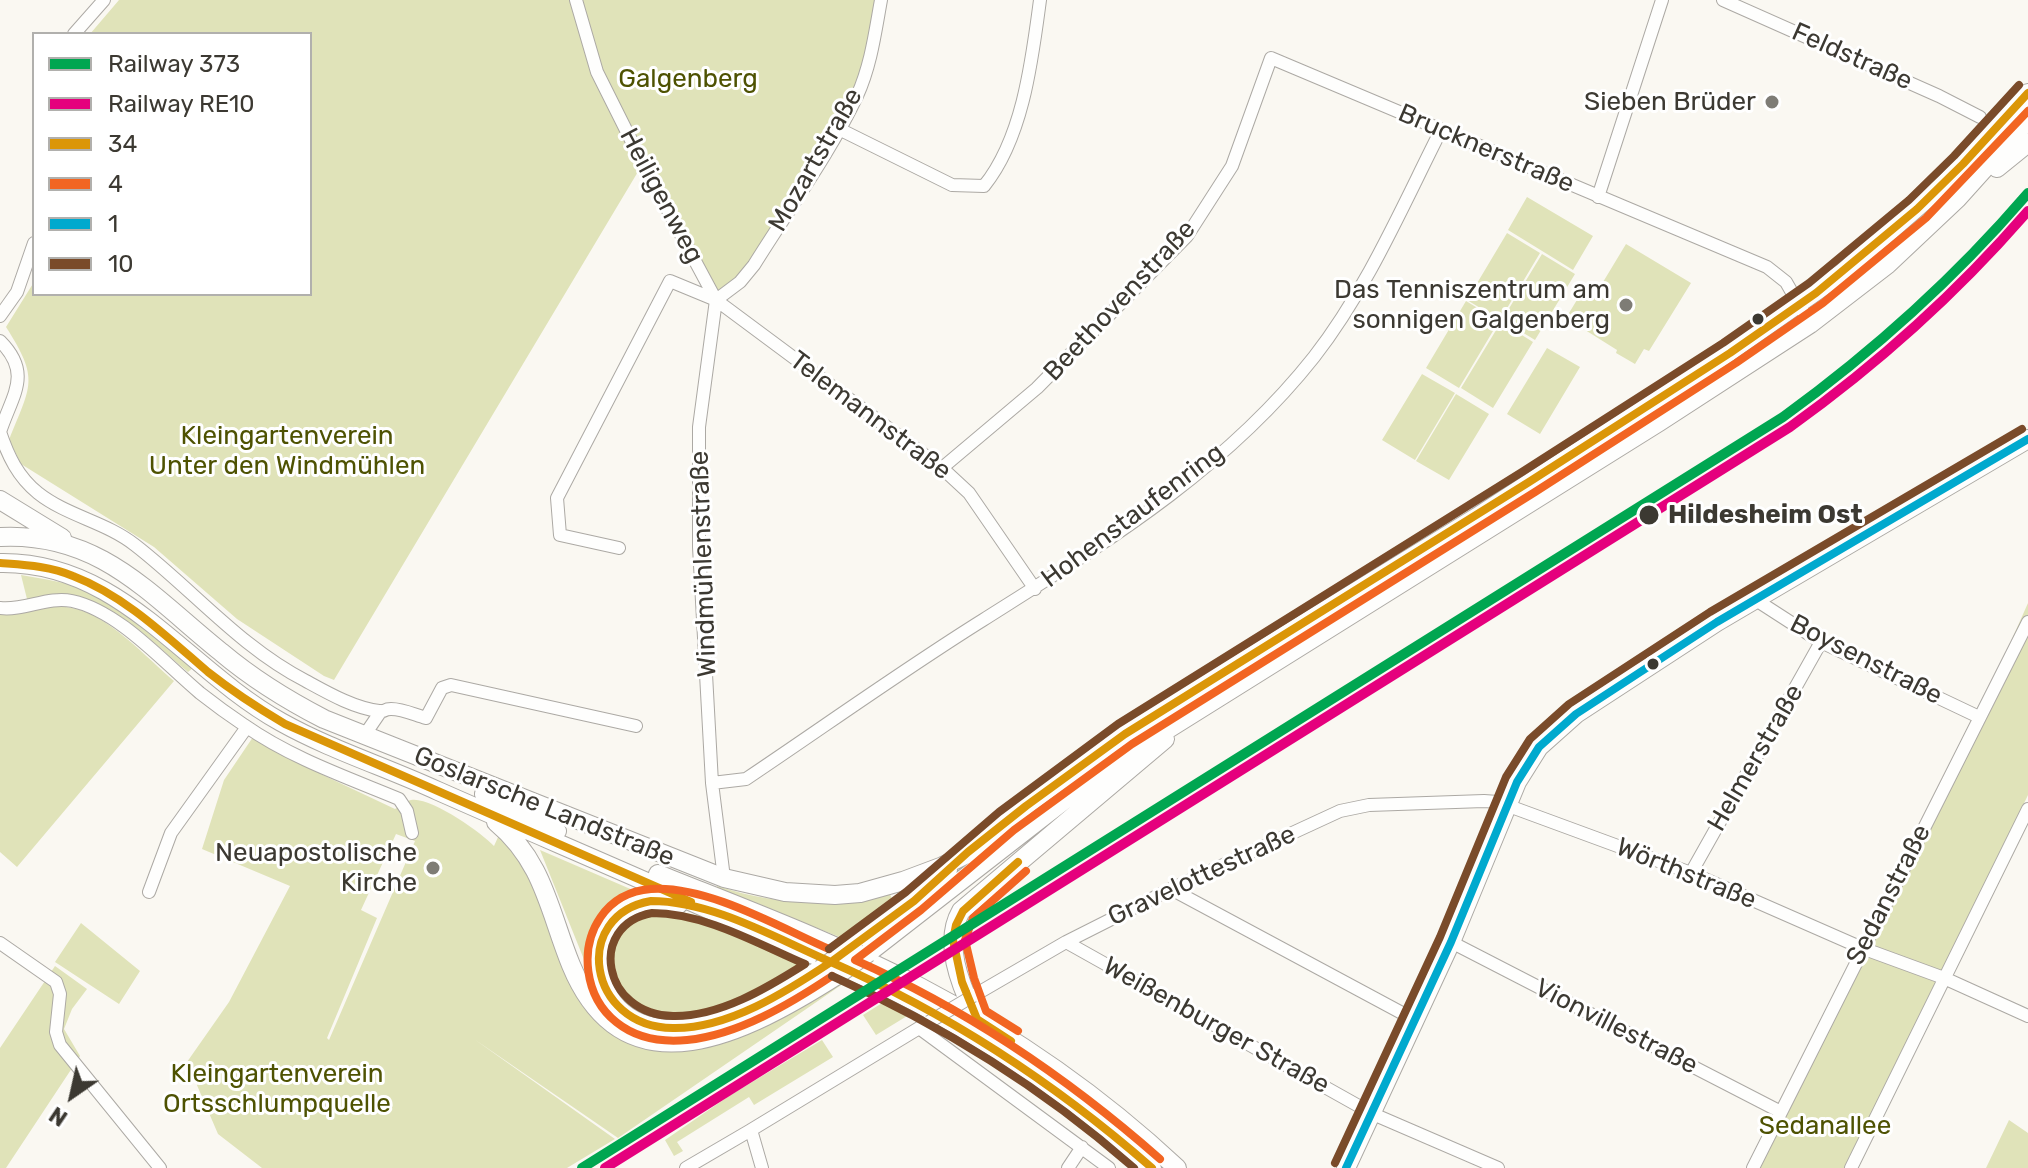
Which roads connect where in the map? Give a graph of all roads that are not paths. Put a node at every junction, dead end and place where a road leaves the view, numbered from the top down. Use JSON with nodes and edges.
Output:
{"nodes":[{"id":1,"x":104,"y":0,"type":"edge"},
{"id":2,"x":576,"y":0,"type":"edge"},
{"id":3,"x":881,"y":0,"type":"edge"},
{"id":4,"x":1040,"y":0,"type":"edge"},
{"id":5,"x":1662,"y":0,"type":"edge"},
{"id":6,"x":1723,"y":0,"type":"edge"},
{"id":7,"x":75,"y":32,"type":"edge"},
{"id":8,"x":1271,"y":58,"type":"joint"},
{"id":9,"x":2028,"y":93,"type":"edge"},
{"id":10,"x":1980,"y":117,"type":"dead end"},
{"id":11,"x":2028,"y":120,"type":"edge"},
{"id":12,"x":839,"y":129,"type":"junction"},
{"id":13,"x":1441,"y":130,"type":"junction"},
{"id":14,"x":2028,"y":143,"type":"edge"},
{"id":15,"x":1598,"y":197,"type":"junction"},
{"id":16,"x":1957,"y":199,"type":"junction"},
{"id":17,"x":32,"y":249,"type":"edge"},
{"id":18,"x":716,"y":300,"type":"junction"},
{"id":19,"x":1799,"y":303,"type":"junction"},
{"id":20,"x":0,"y":316,"type":"edge"},
{"id":21,"x":1810,"y":324,"type":"junction"},
{"id":22,"x":0,"y":341,"type":"edge"},
{"id":23,"x":2028,"y":439,"type":"edge"},
{"id":24,"x":942,"y":468,"type":"junction"},
{"id":25,"x":0,"y":500,"type":"edge"},
{"id":26,"x":0,"y":537,"type":"edge"},
{"id":27,"x":75,"y":545,"type":"junction"},
{"id":28,"x":619,"y":548,"type":"dead end"},
{"id":29,"x":0,"y":563,"type":"edge"},
{"id":30,"x":1035,"y":589,"type":"junction"},
{"id":31,"x":1756,"y":600,"type":"junction"},
{"id":32,"x":0,"y":608,"type":"edge"},
{"id":33,"x":2028,"y":622,"type":"edge"},
{"id":34,"x":1821,"y":642,"type":"junction"},
{"id":35,"x":381,"y":711,"type":"junction"},
{"id":36,"x":1189,"y":716,"type":"junction"},
{"id":37,"x":1979,"y":717,"type":"junction"},
{"id":38,"x":636,"y":726,"type":"dead end"},
{"id":39,"x":247,"y":727,"type":"junction"},
{"id":40,"x":364,"y":736,"type":"junction"},
{"id":41,"x":445,"y":768,"type":"junction"},
{"id":42,"x":712,"y":783,"type":"junction"},
{"id":43,"x":1508,"y":805,"type":"junction"},
{"id":44,"x":2028,"y":809,"type":"edge"},
{"id":45,"x":485,"y":813,"type":"junction"},
{"id":46,"x":412,"y":833,"type":"dead end"},
{"id":47,"x":965,"y":855,"type":"junction"},
{"id":48,"x":1691,"y":873,"type":"junction"},
{"id":49,"x":724,"y":878,"type":"junction"},
{"id":50,"x":1171,"y":889,"type":"junction"},
{"id":51,"x":149,"y":892,"type":"dead end"},
{"id":52,"x":728,"y":918,"type":"junction"},
{"id":53,"x":1066,"y":942,"type":"junction"},
{"id":54,"x":1451,"y":942,"type":"junction"},
{"id":55,"x":0,"y":943,"type":"edge"},
{"id":56,"x":1862,"y":948,"type":"junction"},
{"id":57,"x":861,"y":949,"type":"junction"},
{"id":58,"x":824,"y":961,"type":"junction"},
{"id":59,"x":1944,"y":978,"type":"junction"},
{"id":60,"x":2028,"y":1016,"type":"edge"},
{"id":61,"x":977,"y":1019,"type":"junction"},
{"id":62,"x":1415,"y":1020,"type":"junction"},
{"id":63,"x":924,"y":1025,"type":"junction"},
{"id":64,"x":1781,"y":1112,"type":"junction"},
{"id":65,"x":1373,"y":1114,"type":"junction"},
{"id":66,"x":751,"y":1130,"type":"junction"},
{"id":67,"x":1082,"y":1147,"type":"junction"},
{"id":68,"x":160,"y":1168,"type":"edge"},
{"id":69,"x":686,"y":1168,"type":"edge"},
{"id":70,"x":762,"y":1168,"type":"edge"},
{"id":71,"x":1068,"y":1168,"type":"edge"},
{"id":72,"x":1109,"y":1168,"type":"edge"},
{"id":73,"x":1152,"y":1168,"type":"edge"},
{"id":74,"x":1177,"y":1168,"type":"edge"},
{"id":75,"x":1346,"y":1168,"type":"edge"},
{"id":76,"x":1498,"y":1168,"type":"edge"},
{"id":77,"x":1753,"y":1168,"type":"edge"},
{"id":78,"x":1851,"y":1168,"type":"edge"}],
"edges":[{"from":1,"to":7,"type":"street"},
{"from":2,"to":18,"type":"street","name":"Heiligenweg"},
{"from":3,"to":12,"type":"street","name":"Mozartstraße"},
{"from":4,"to":12,"type":"street"},
{"from":5,"to":15,"type":"street","name":"Brucknerstraße"},
{"from":6,"to":10,"type":"street","name":"Feldstraße"},
{"from":8,"to":13,"type":"street","name":"Brucknerstraße"},
{"from":8,"to":24,"type":"street","name":"Beethovenstraße"},
{"from":9,"to":19,"type":"main road"},
{"from":11,"to":16,"type":"main road"},
{"from":12,"to":18,"type":"street","name":"Mozartstraße"},
{"from":13,"to":15,"type":"street","name":"Brucknerstraße"},
{"from":13,"to":30,"type":"street","name":"Hohenstaufenring"},
{"from":14,"to":16,"type":"main road"},
{"from":15,"to":19,"type":"street"},
{"from":16,"to":21,"type":"main road"},
{"from":17,"to":20,"type":"street"},
{"from":18,"to":24,"type":"street","name":"Telemannstraße"},
{"from":18,"to":28,"type":"street"},
{"from":18,"to":42,"type":"street","name":"Windmühlenstraße"},
{"from":19,"to":21,"type":"street"},
{"from":19,"to":47,"type":"main road"},
{"from":21,"to":36,"type":"main road"},
{"from":22,"to":35,"type":"street","name":"Goslarsche Landstraße"},
{"from":23,"to":31,"type":"main road"},
{"from":24,"to":30,"type":"street","name":"Telemannstraße"},
{"from":25,"to":27,"type":"main road"},
{"from":26,"to":27,"type":"main road","name":"Goslarsche Landstraße"},
{"from":27,"to":40,"type":"main road","name":"Goslarsche Landstraße"},
{"from":29,"to":45,"type":"main road"},
{"from":30,"to":42,"type":"street","name":"Hohenstaufenring"},
{"from":31,"to":34,"type":"street","name":"Boysenstraße"},
{"from":31,"to":43,"type":"main road"},
{"from":32,"to":39,"type":"street","name":"Goslarsche Landstraße"},
{"from":33,"to":37,"type":"street","name":"Sedanstraße"},
{"from":34,"to":37,"type":"street","name":"Boysenstraße"},
{"from":34,"to":48,"type":"street","name":"Helmerstraße"},
{"from":35,"to":38,"type":"street","name":"Goslarsche Landstraße"},
{"from":35,"to":40,"type":"street"},
{"from":36,"to":57,"type":"main road"},
{"from":36,"to":61,"type":"main road"},
{"from":37,"to":56,"type":"street","name":"Sedanstraße"},
{"from":39,"to":46,"type":"street","name":"Goslarsche Landstraße"},
{"from":39,"to":51,"type":"street"},
{"from":40,"to":41,"type":"main road","name":"Goslarsche Landstraße"},
{"from":41,"to":49,"type":"main road","name":"Goslarsche Landstraße"},
{"from":41,"to":58,"type":"main road"},
{"from":42,"to":49,"type":"street","name":"Windmühlenstraße"},
{"from":43,"to":48,"type":"street","name":"Wörthstraße"},
{"from":43,"to":50,"type":"street","name":"Gravelottestraße"},
{"from":43,"to":54,"type":"main road"},
{"from":44,"to":59,"type":"street"},
{"from":45,"to":52,"type":"main road"},
{"from":45,"to":58,"type":"main road"},
{"from":47,"to":49,"type":"main road","name":"Goslarsche Landstraße"},
{"from":47,"to":57,"type":"main road"},
{"from":48,"to":56,"type":"street","name":"Wörthstraße"},
{"from":50,"to":53,"type":"street","name":"Gravelottestraße"},
{"from":50,"to":62,"type":"street"},
{"from":52,"to":58,"type":"main road"},
{"from":52,"to":58,"type":"main road"},
{"from":53,"to":63,"type":"street","name":"Gravelottestraße","bridge":true},
{"from":53,"to":65,"type":"street","name":"Weißenburger Straße"},
{"from":54,"to":62,"type":"main road"},
{"from":54,"to":64,"type":"street","name":"Vionvillestraße"},
{"from":55,"to":68,"type":"street"},
{"from":56,"to":59,"type":"street","name":"Wörthstraße"},
{"from":56,"to":64,"type":"street","name":"Sedanstraße"},
{"from":57,"to":58,"type":"main road","bridge":true},
{"from":58,"to":61,"type":"main road"},
{"from":58,"to":73,"type":"main road"},
{"from":59,"to":60,"type":"street","name":"Wörthstraße"},
{"from":59,"to":78,"type":"street"},
{"from":61,"to":74,"type":"main road"},
{"from":62,"to":65,"type":"main road"},
{"from":63,"to":66,"type":"street","name":"Gravelottestraße"},
{"from":63,"to":67,"type":"street"},
{"from":64,"to":77,"type":"street","name":"Sedanstraße"},
{"from":65,"to":75,"type":"main road"},
{"from":65,"to":76,"type":"street","name":"Weißenburger Straße"},
{"from":66,"to":69,"type":"street","name":"Gravelottestraße"},
{"from":66,"to":70,"type":"street"},
{"from":67,"to":71,"type":"street"},
{"from":67,"to":72,"type":"street"}]}
